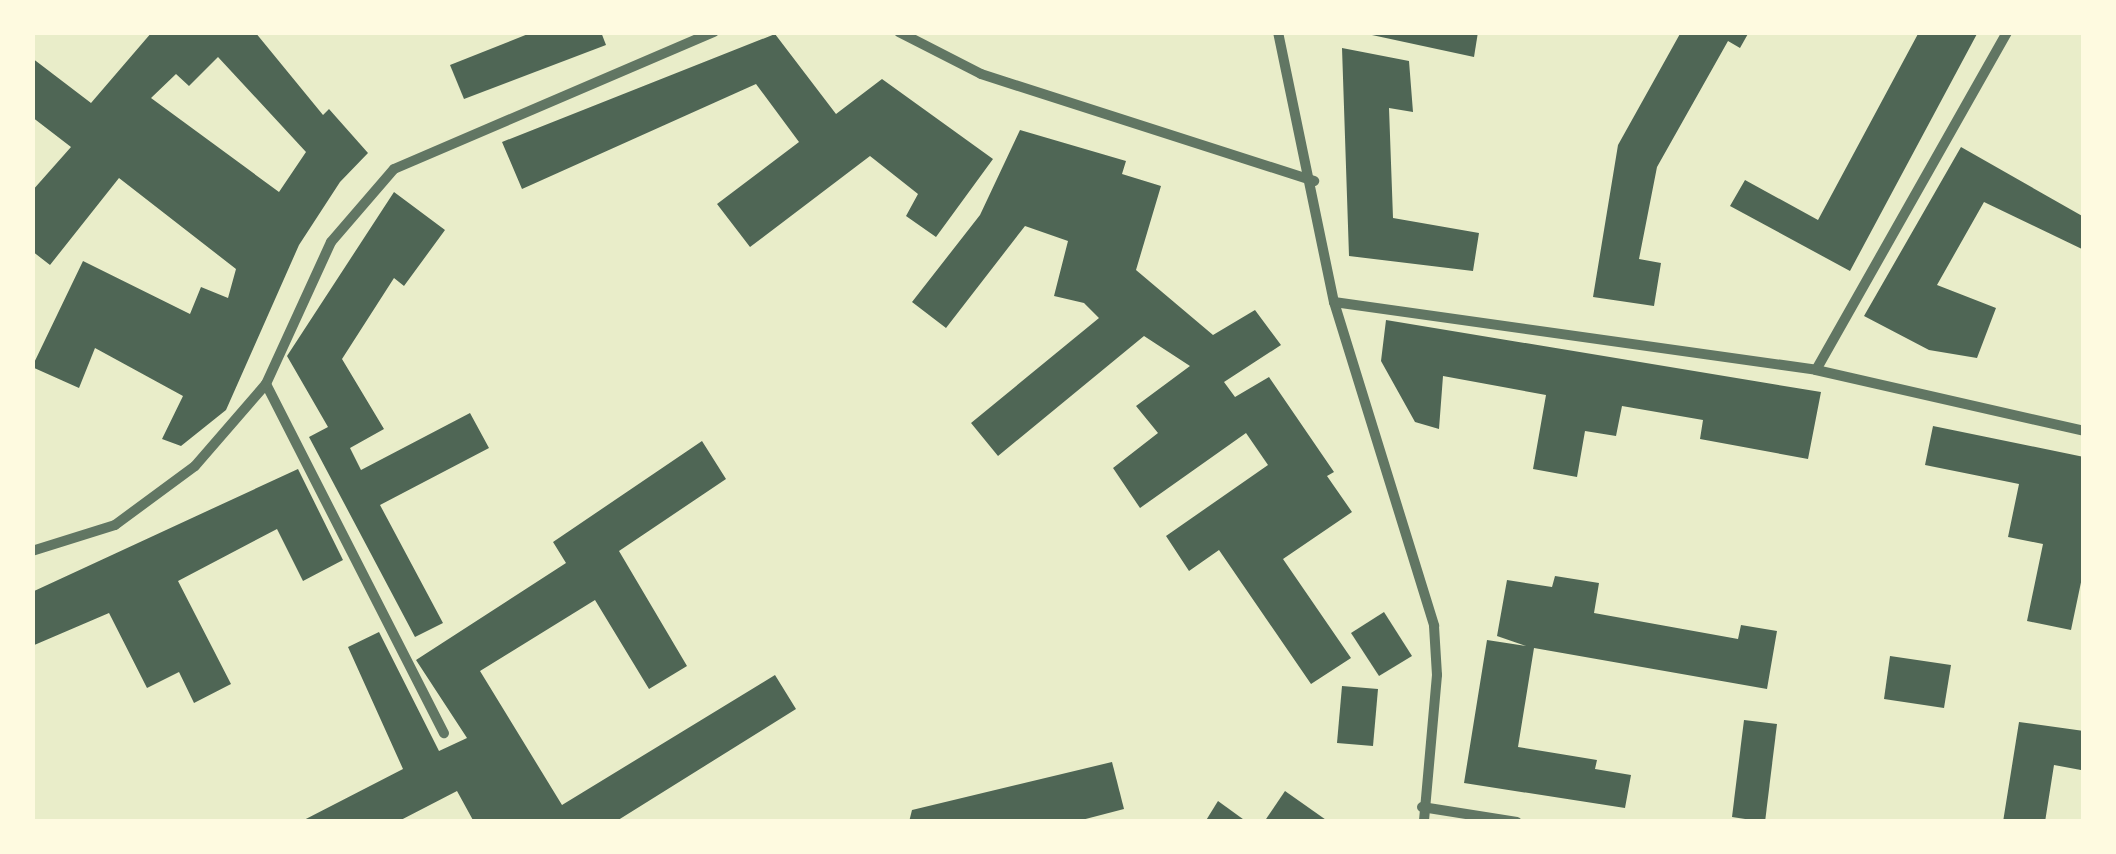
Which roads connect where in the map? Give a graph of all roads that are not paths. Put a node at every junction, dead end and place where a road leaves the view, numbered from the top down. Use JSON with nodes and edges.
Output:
{"nodes":[{"id":1,"x":714,"y":32,"type":"edge"},
{"id":2,"x":899,"y":32,"type":"edge"},
{"id":3,"x":1278,"y":32,"type":"edge"},
{"id":4,"x":2007,"y":32,"type":"edge"},
{"id":5,"x":1314,"y":181,"type":"junction"},
{"id":6,"x":1334,"y":302,"type":"junction"},
{"id":7,"x":1816,"y":370,"type":"junction"},
{"id":8,"x":266,"y":384,"type":"junction"},
{"id":9,"x":2084,"y":431,"type":"edge"},
{"id":10,"x":32,"y":551,"type":"edge"},
{"id":11,"x":444,"y":733,"type":"dead end"},
{"id":12,"x":1422,"y":808,"type":"junction"},
{"id":13,"x":1424,"y":822,"type":"edge"},
{"id":14,"x":1518,"y":822,"type":"edge"}],
"edges":[{"from":1,"to":8,"type":"street"},
{"from":2,"to":5,"type":"street"},
{"from":3,"to":5,"type":"street"},
{"from":4,"to":7,"type":"street"},
{"from":5,"to":6,"type":"street"},
{"from":6,"to":7,"type":"street"},
{"from":6,"to":12,"type":"street"},
{"from":7,"to":9,"type":"street"},
{"from":8,"to":10,"type":"street"},
{"from":8,"to":11,"type":"street"},
{"from":12,"to":13,"type":"street"},
{"from":12,"to":14,"type":"street"}]}
